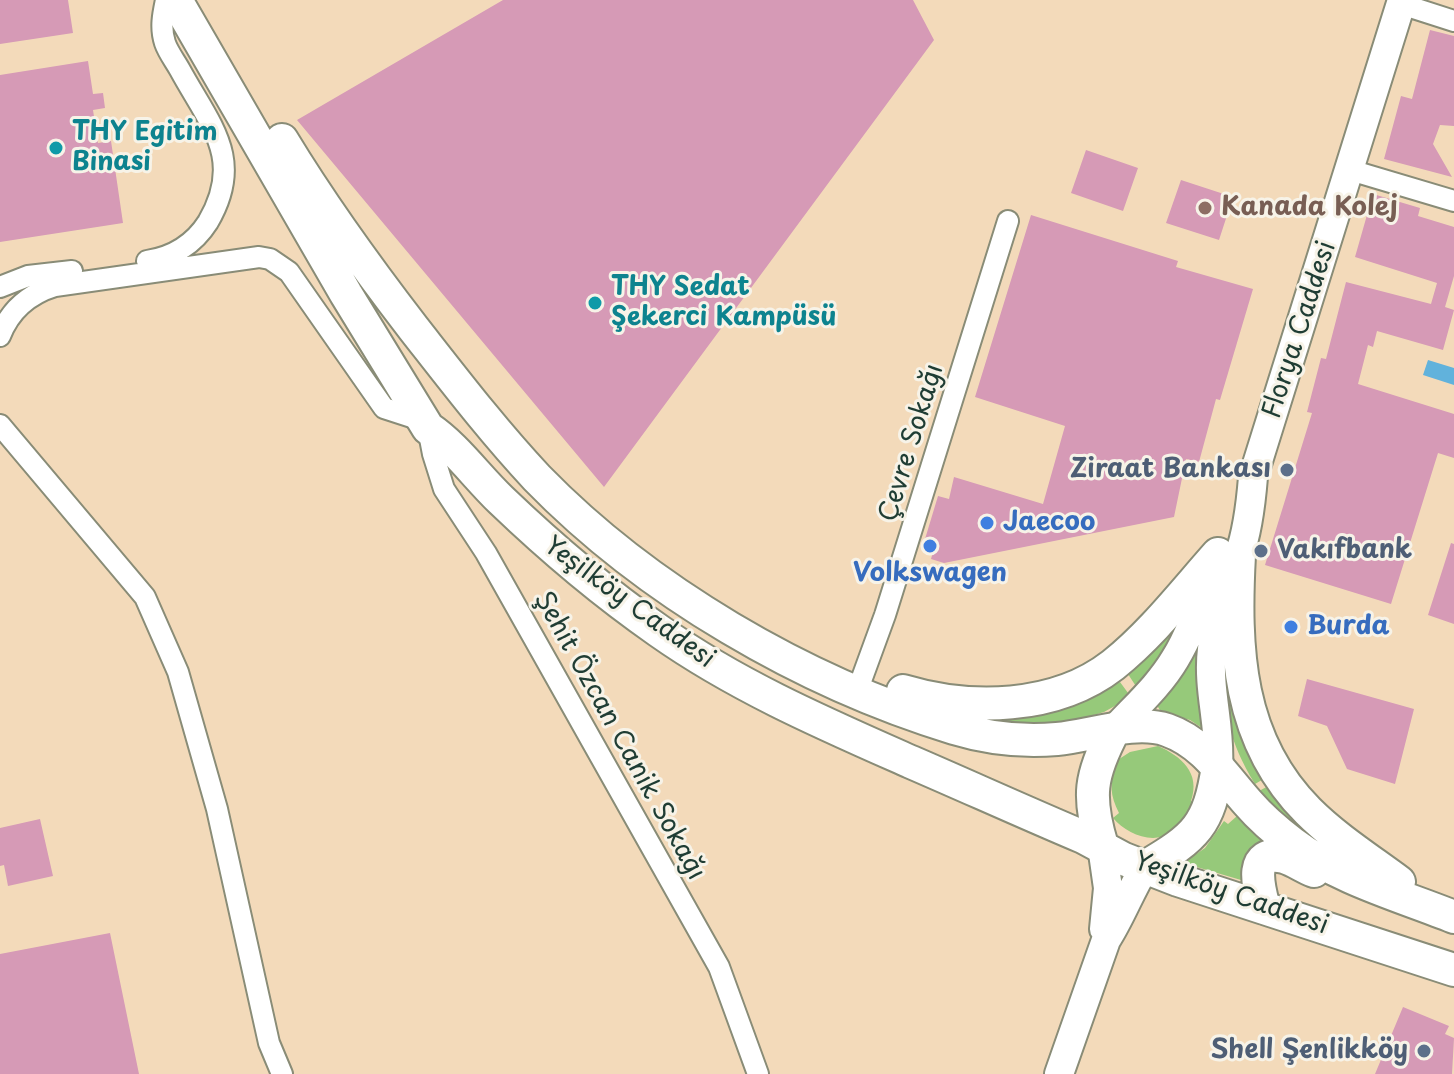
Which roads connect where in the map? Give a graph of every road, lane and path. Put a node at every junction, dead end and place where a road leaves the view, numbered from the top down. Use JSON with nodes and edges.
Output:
{"nodes":[{"id":1,"x":166,"y":0,"type":"edge"},
{"id":2,"x":176,"y":0,"type":"edge"},
{"id":3,"x":199,"y":0,"type":"edge"},
{"id":4,"x":1401,"y":2,"type":"edge"},
{"id":5,"x":1454,"y":21,"type":"edge"},
{"id":6,"x":1350,"y":170,"type":"junction"},
{"id":7,"x":1454,"y":201,"type":"edge"},
{"id":8,"x":1008,"y":221,"type":"dead end"},
{"id":9,"x":0,"y":287,"type":"edge"},
{"id":10,"x":1,"y":331,"type":"edge"},
{"id":11,"x":426,"y":424,"type":"junction"},
{"id":12,"x":1,"y":425,"type":"edge"},
{"id":13,"x":1229,"y":554,"type":"junction"},
{"id":14,"x":795,"y":664,"type":"junction"},
{"id":15,"x":862,"y":678,"type":"junction"},
{"id":16,"x":1114,"y":730,"type":"junction"},
{"id":17,"x":1218,"y":766,"type":"junction"},
{"id":18,"x":1102,"y":846,"type":"junction"},
{"id":19,"x":1145,"y":867,"type":"junction"},
{"id":20,"x":1353,"y":877,"type":"junction"},
{"id":21,"x":1264,"y":908,"type":"junction"},
{"id":22,"x":1449,"y":915,"type":"edge"},
{"id":23,"x":1106,"y":940,"type":"junction"},
{"id":24,"x":1454,"y":970,"type":"edge"},
{"id":25,"x":282,"y":1074,"type":"edge"},
{"id":26,"x":758,"y":1074,"type":"edge"},
{"id":27,"x":1059,"y":1074,"type":"edge"}],
"edges":[{"from":1,"to":9,"type":"street"},
{"from":2,"to":11,"type":"highway","name":"Yeşilköy Caddesi"},
{"from":3,"to":14,"type":"highway","name":"Yeşilköy Caddesi"},
{"from":4,"to":5,"type":"street"},
{"from":4,"to":6,"type":"main road","name":"Florya Caddesi"},
{"from":6,"to":7,"type":"street"},
{"from":6,"to":13,"type":"main road","name":"Florya Caddesi"},
{"from":8,"to":15,"type":"street","name":"Çevre Sokağı"},
{"from":10,"to":11,"type":"street"},
{"from":11,"to":18,"type":"highway","name":"Yeşilköy Caddesi"},
{"from":11,"to":26,"type":"street","name":"Şehit Özcan Canik Sokağı"},
{"from":12,"to":25,"type":"street"},
{"from":13,"to":15,"type":"highway"},
{"from":13,"to":16,"type":"main road","name":"Florya Caddesi"},
{"from":13,"to":17,"type":"main road","name":"Florya Caddesi"},
{"from":13,"to":22,"type":"highway"},
{"from":14,"to":15,"type":"highway"},
{"from":14,"to":16,"type":"highway","name":"Yeşilköy Caddesi"},
{"from":16,"to":17,"type":"highway","name":"Yeşilköy Caddesi"},
{"from":16,"to":18,"type":"highway"},
{"from":17,"to":19,"type":"highway"},
{"from":17,"to":20,"type":"highway","name":"Yeşilköy Caddesi"},
{"from":18,"to":19,"type":"highway","name":"Yeşilköy Caddesi"},
{"from":18,"to":23,"type":"main road"},
{"from":19,"to":21,"type":"highway","name":"Yeşilköy Caddesi"},
{"from":19,"to":23,"type":"main road"},
{"from":20,"to":21,"type":"highway"},
{"from":20,"to":22,"type":"highway","name":"Yeşilköy Caddesi"},
{"from":21,"to":24,"type":"highway","name":"Yeşilköy Caddesi"},
{"from":23,"to":27,"type":"main road"}]}
